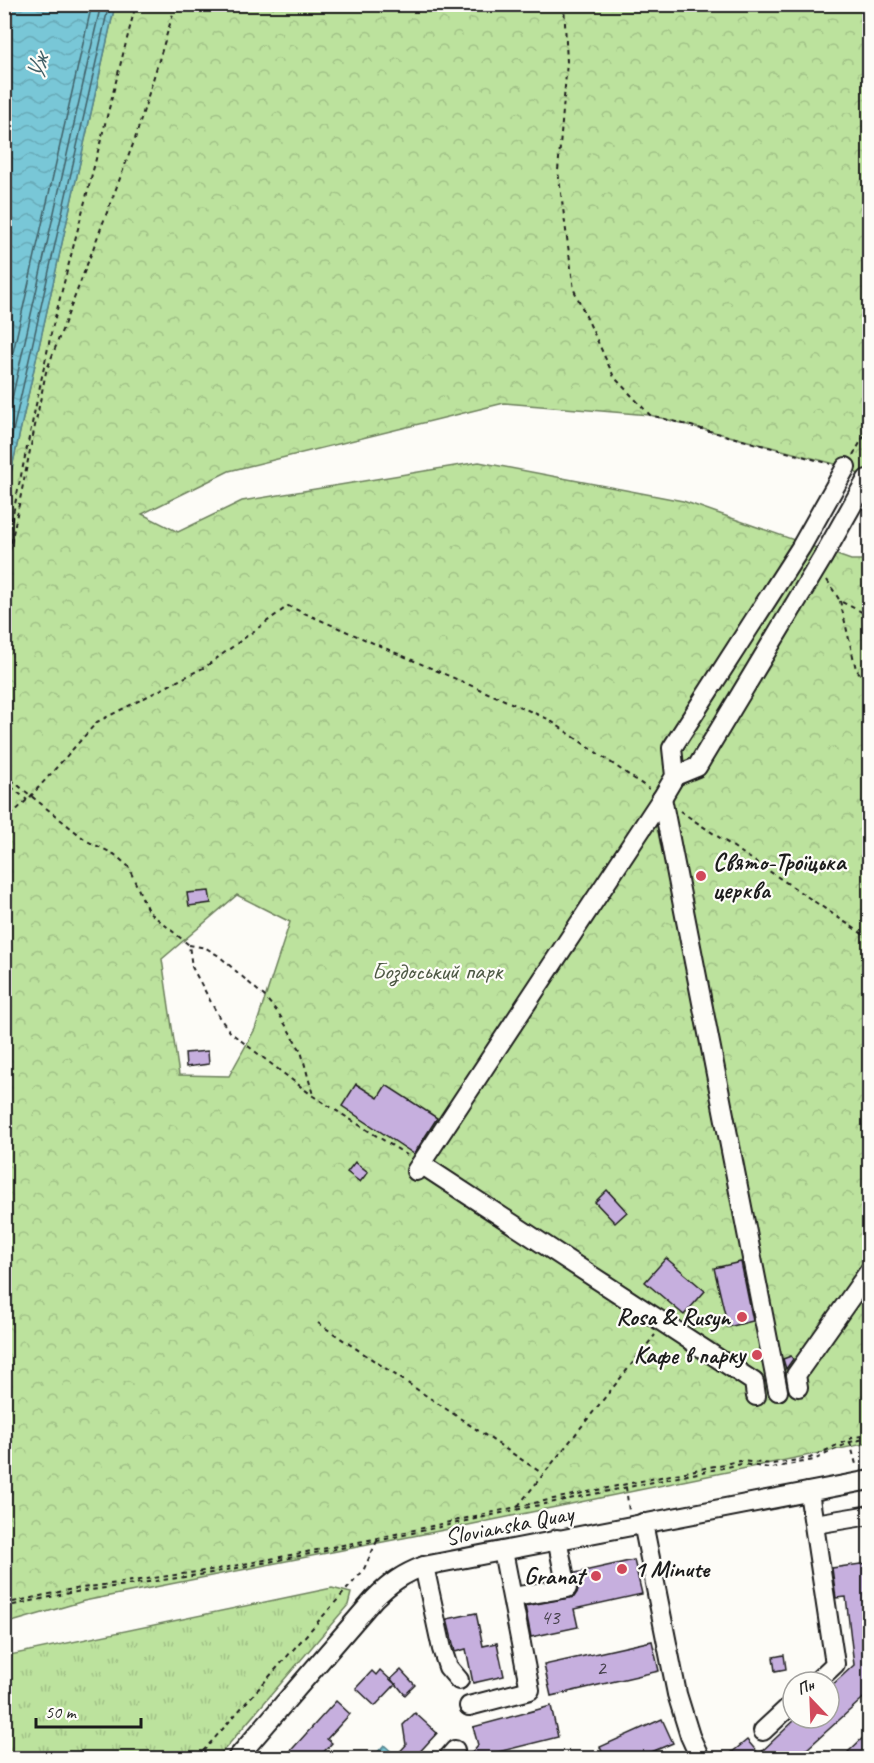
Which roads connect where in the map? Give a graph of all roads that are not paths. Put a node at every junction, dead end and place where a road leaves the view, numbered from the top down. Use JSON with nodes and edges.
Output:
{"nodes":[{"id":1,"x":846,"y":468,"type":"road end"},
{"id":2,"x":867,"y":479,"type":"dead end"},
{"id":3,"x":675,"y":776,"type":"junction"},
{"id":4,"x":662,"y":798,"type":"junction"},
{"id":5,"x":870,"y":1270,"type":"edge"},
{"id":6,"x":798,"y":1387,"type":"dead end"},
{"id":7,"x":778,"y":1391,"type":"dead end"},
{"id":8,"x":756,"y":1396,"type":"dead end"},
{"id":9,"x":865,"y":1481,"type":"edge"},
{"id":10,"x":809,"y":1492,"type":"junction"},
{"id":11,"x":870,"y":1515,"type":"edge"},
{"id":12,"x":636,"y":1517,"type":"junction"},
{"id":13,"x":815,"y":1524,"type":"junction"},
{"id":14,"x":558,"y":1539,"type":"junction"},
{"id":15,"x":503,"y":1551,"type":"junction"},
{"id":16,"x":424,"y":1566,"type":"junction"},
{"id":17,"x":513,"y":1597,"type":"junction"},
{"id":18,"x":829,"y":1670,"type":"edge"},
{"id":19,"x":459,"y":1680,"type":"dead end"},
{"id":20,"x":469,"y":1706,"type":"dead end"},
{"id":21,"x":781,"y":1714,"type":"edge"},
{"id":22,"x":763,"y":1731,"type":"dead end"},
{"id":23,"x":237,"y":1758,"type":"edge"},
{"id":24,"x":700,"y":1758,"type":"edge"}],
"edges":[{"from":1,"to":3,"type":"street"},
{"from":2,"to":3,"type":"street"},
{"from":3,"to":4,"type":"street"},
{"from":4,"to":7,"type":"street"},
{"from":4,"to":8,"type":"street"},
{"from":5,"to":6,"type":"street"},
{"from":9,"to":10,"type":"street","name":"Slovianska Quay"},
{"from":10,"to":12,"type":"street","name":"Slovianska Quay"},
{"from":10,"to":13,"type":"street"},
{"from":11,"to":13,"type":"street"},
{"from":12,"to":14,"type":"street","name":"Slovianska Quay"},
{"from":12,"to":24,"type":"street"},
{"from":13,"to":18,"type":"street"},
{"from":14,"to":15,"type":"street","name":"Slovianska Quay"},
{"from":14,"to":17,"type":"street"},
{"from":15,"to":16,"type":"street","name":"Slovianska Quay"},
{"from":15,"to":17,"type":"street"},
{"from":16,"to":19,"type":"street"},
{"from":16,"to":23,"type":"street","name":"Slovianska Quay"},
{"from":17,"to":20,"type":"street"},
{"from":21,"to":22,"type":"street"}]}
